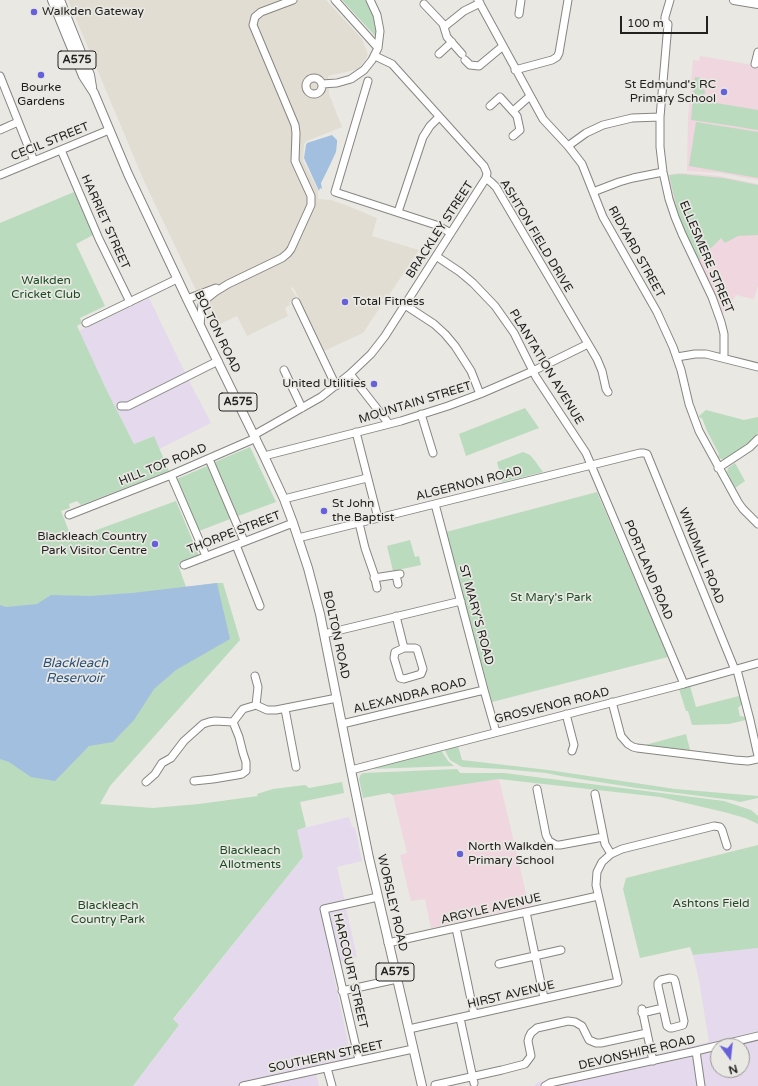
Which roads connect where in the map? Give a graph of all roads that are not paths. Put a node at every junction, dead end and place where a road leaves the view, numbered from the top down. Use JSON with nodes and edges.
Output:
{"nodes":[{"id":1,"x":52,"y":0,"type":"edge"},
{"id":2,"x":60,"y":0,"type":"edge"},
{"id":3,"x":293,"y":0,"type":"edge"},
{"id":4,"x":335,"y":0,"type":"edge"},
{"id":5,"x":370,"y":0,"type":"edge"},
{"id":6,"x":521,"y":0,"type":"edge"},
{"id":7,"x":670,"y":0,"type":"edge"},
{"id":8,"x":734,"y":0,"type":"edge"},
{"id":9,"x":479,"y":2,"type":"edge"},
{"id":10,"x":424,"y":4,"type":"dead end"},
{"id":11,"x":569,"y":4,"type":"edge"},
{"id":12,"x":758,"y":4,"type":"edge"},
{"id":13,"x":519,"y":14,"type":"dead end"},
{"id":14,"x":444,"y":27,"type":"junction"},
{"id":15,"x":452,"y":42,"type":"junction"},
{"id":16,"x":502,"y":46,"type":"junction"},
{"id":17,"x":378,"y":48,"type":"junction"},
{"id":18,"x":758,"y":52,"type":"edge"},
{"id":19,"x":439,"y":54,"type":"dead end"},
{"id":20,"x":375,"y":56,"type":"junction"},
{"id":21,"x":755,"y":64,"type":"dead end"},
{"id":22,"x":515,"y":70,"type":"junction"},
{"id":23,"x":1,"y":81,"type":"edge"},
{"id":24,"x":322,"y":84,"type":"dead end"},
{"id":25,"x":365,"y":84,"type":"dead end"},
{"id":26,"x":94,"y":93,"type":"junction"},
{"id":27,"x":530,"y":96,"type":"junction"},
{"id":28,"x":490,"y":106,"type":"dead end"},
{"id":29,"x":513,"y":111,"type":"junction"},
{"id":30,"x":439,"y":117,"type":"junction"},
{"id":31,"x":660,"y":117,"type":"junction"},
{"id":32,"x":18,"y":122,"type":"junction"},
{"id":33,"x":0,"y":130,"type":"edge"},
{"id":34,"x":109,"y":130,"type":"junction"},
{"id":35,"x":513,"y":136,"type":"dead end"},
{"id":36,"x":568,"y":146,"type":"junction"},
{"id":37,"x":61,"y":150,"type":"junction"},
{"id":38,"x":34,"y":161,"type":"junction"},
{"id":39,"x":663,"y":172,"type":"junction"},
{"id":40,"x":0,"y":175,"type":"edge"},
{"id":41,"x":486,"y":178,"type":"junction"},
{"id":42,"x":593,"y":192,"type":"junction"},
{"id":43,"x":398,"y":212,"type":"junction"},
{"id":44,"x":451,"y":234,"type":"junction"},
{"id":45,"x":436,"y":256,"type":"junction"},
{"id":46,"x":177,"y":279,"type":"junction"},
{"id":47,"x":228,"y":284,"type":"junction"},
{"id":48,"x":215,"y":292,"type":"junction"},
{"id":49,"x":188,"y":301,"type":"junction"},
{"id":50,"x":130,"y":302,"type":"junction"},
{"id":51,"x":405,"y":305,"type":"junction"},
{"id":52,"x":291,"y":311,"type":"dead end"},
{"id":53,"x":86,"y":323,"type":"dead end"},
{"id":54,"x":200,"y":325,"type":"junction"},
{"id":55,"x":588,"y":344,"type":"junction"},
{"id":56,"x":677,"y":357,"type":"junction"},
{"id":57,"x":724,"y":358,"type":"junction"},
{"id":58,"x":218,"y":361,"type":"junction"},
{"id":59,"x":758,"y":367,"type":"edge"},
{"id":60,"x":284,"y":370,"type":"dead end"},
{"id":61,"x":533,"y":371,"type":"junction"},
{"id":62,"x":350,"y":374,"type":"junction"},
{"id":63,"x":336,"y":386,"type":"junction"},
{"id":64,"x":608,"y":392,"type":"dead end"},
{"id":65,"x":480,"y":394,"type":"junction"},
{"id":66,"x":121,"y":406,"type":"dead end"},
{"id":67,"x":302,"y":408,"type":"junction"},
{"id":68,"x":421,"y":414,"type":"junction"},
{"id":69,"x":389,"y":424,"type":"junction"},
{"id":70,"x":356,"y":432,"type":"junction"},
{"id":71,"x":255,"y":437,"type":"junction"},
{"id":72,"x":758,"y":440,"type":"edge"},
{"id":73,"x":644,"y":452,"type":"joint"},
{"id":74,"x":433,"y":453,"type":"dead end"},
{"id":75,"x":264,"y":456,"type":"junction"},
{"id":76,"x":209,"y":459,"type":"junction"},
{"id":77,"x":591,"y":465,"type":"junction"},
{"id":78,"x":718,"y":468,"type":"junction"},
{"id":79,"x":171,"y":475,"type":"junction"},
{"id":80,"x":367,"y":478,"type":"junction"},
{"id":81,"x":284,"y":499,"type":"junction"},
{"id":82,"x":435,"y":504,"type":"junction"},
{"id":83,"x":68,"y":514,"type":"dead end"},
{"id":84,"x":378,"y":518,"type":"junction"},
{"id":85,"x":293,"y":522,"type":"junction"},
{"id":86,"x":359,"y":523,"type":"junction"},
{"id":87,"x":758,"y":524,"type":"edge"},
{"id":88,"x":298,"y":538,"type":"junction"},
{"id":89,"x":244,"y":541,"type":"junction"},
{"id":90,"x":236,"y":545,"type":"junction"},
{"id":91,"x":206,"y":556,"type":"junction"},
{"id":92,"x":184,"y":565,"type":"dead end"},
{"id":93,"x":374,"y":578,"type":"junction"},
{"id":94,"x":398,"y":584,"type":"dead end"},
{"id":95,"x":377,"y":588,"type":"dead end"},
{"id":96,"x":461,"y":601,"type":"junction"},
{"id":97,"x":260,"y":606,"type":"dead end"},
{"id":98,"x":396,"y":616,"type":"junction"},
{"id":99,"x":324,"y":634,"type":"junction"},
{"id":100,"x":404,"y":648,"type":"junction"},
{"id":101,"x":758,"y":664,"type":"edge"},
{"id":102,"x":736,"y":670,"type":"junction"},
{"id":103,"x":254,"y":675,"type":"dead end"},
{"id":104,"x":684,"y":684,"type":"junction"},
{"id":105,"x":484,"y":690,"type":"junction"},
{"id":106,"x":337,"y":698,"type":"junction"},
{"id":107,"x":612,"y":702,"type":"junction"},
{"id":108,"x":256,"y":705,"type":"junction"},
{"id":109,"x":285,"y":709,"type":"junction"},
{"id":110,"x":566,"y":714,"type":"junction"},
{"id":111,"x":750,"y":720,"type":"junction"},
{"id":112,"x":758,"y":721,"type":"edge"},
{"id":113,"x":233,"y":722,"type":"junction"},
{"id":114,"x":342,"y":724,"type":"junction"},
{"id":115,"x":496,"y":732,"type":"junction"},
{"id":116,"x":572,"y":751,"type":"dead end"},
{"id":117,"x":758,"y":758,"type":"edge"},
{"id":118,"x":296,"y":767,"type":"dead end"},
{"id":119,"x":351,"y":772,"type":"junction"},
{"id":120,"x":155,"y":774,"type":"junction"},
{"id":121,"x":161,"y":781,"type":"dead end"},
{"id":122,"x":194,"y":781,"type":"dead end"},
{"id":123,"x":146,"y":782,"type":"dead end"},
{"id":124,"x":539,"y":792,"type":"dead end"},
{"id":125,"x":598,"y":797,"type":"dead end"},
{"id":126,"x":603,"y":837,"type":"junction"},
{"id":127,"x":728,"y":842,"type":"dead end"},
{"id":128,"x":611,"y":854,"type":"junction"},
{"id":129,"x":598,"y":896,"type":"junction"},
{"id":130,"x":378,"y":897,"type":"junction"},
{"id":131,"x":526,"y":912,"type":"junction"},
{"id":132,"x":456,"y":928,"type":"junction"},
{"id":133,"x":388,"y":943,"type":"junction"},
{"id":134,"x":561,"y":950,"type":"dead end"},
{"id":135,"x":535,"y":956,"type":"junction"},
{"id":136,"x":499,"y":964,"type":"dead end"},
{"id":137,"x":397,"y":979,"type":"junction"},
{"id":138,"x":342,"y":991,"type":"junction"},
{"id":139,"x":544,"y":998,"type":"junction"},
{"id":140,"x":663,"y":1008,"type":"junction"},
{"id":141,"x":474,"y":1014,"type":"junction"},
{"id":142,"x":460,"y":1018,"type":"junction"},
{"id":143,"x":409,"y":1029,"type":"junction"},
{"id":144,"x":647,"y":1033,"type":"junction"},
{"id":145,"x":758,"y":1036,"type":"edge"},
{"id":146,"x":413,"y":1049,"type":"junction"},
{"id":147,"x":696,"y":1051,"type":"junction"},
{"id":148,"x":359,"y":1060,"type":"junction"},
{"id":149,"x":653,"y":1060,"type":"junction"},
{"id":150,"x":327,"y":1068,"type":"junction"},
{"id":151,"x":574,"y":1078,"type":"junction"},
{"id":152,"x":474,"y":1079,"type":"junction"},
{"id":153,"x":435,"y":1085,"type":"dead end"},
{"id":154,"x":243,"y":1086,"type":"edge"},
{"id":155,"x":332,"y":1086,"type":"edge"},
{"id":156,"x":422,"y":1086,"type":"edge"},
{"id":157,"x":545,"y":1086,"type":"edge"},
{"id":158,"x":575,"y":1086,"type":"edge"},
{"id":159,"x":701,"y":1086,"type":"edge"}],
"edges":[{"from":1,"to":26,"type":"main road","name":"BOLTON ROAD","number":"A575"},
{"from":2,"to":26,"type":"main road","name":"BOLTON ROAD","number":"A575"},
{"from":3,"to":47,"type":"street"},
{"from":4,"to":17,"type":"street"},
{"from":5,"to":17,"type":"street"},
{"from":6,"to":13,"type":"street"},
{"from":7,"to":31,"type":"street","name":"ELLESMERE STREET"},
{"from":8,"to":12,"type":"main road"},
{"from":9,"to":14,"type":"street"},
{"from":9,"to":16,"type":"street","name":"RIDYARD STREET"},
{"from":10,"to":14,"type":"street"},
{"from":11,"to":22,"type":"street"},
{"from":14,"to":15,"type":"street"},
{"from":15,"to":16,"type":"street"},
{"from":15,"to":19,"type":"street"},
{"from":16,"to":22,"type":"street","name":"RIDYARD STREET"},
{"from":17,"to":20,"type":"street"},
{"from":18,"to":21,"type":"street"},
{"from":20,"to":24,"type":"street"},
{"from":20,"to":30,"type":"street","name":"ASHTON FIELD DRIVE"},
{"from":22,"to":27,"type":"street","name":"RIDYARD STREET"},
{"from":23,"to":32,"type":"street"},
{"from":25,"to":43,"type":"street"},
{"from":26,"to":34,"type":"main road","name":"BOLTON ROAD","number":"A575"},
{"from":27,"to":29,"type":"street"},
{"from":27,"to":36,"type":"street","name":"RIDYARD STREET"},
{"from":28,"to":29,"type":"street"},
{"from":29,"to":35,"type":"street"},
{"from":30,"to":41,"type":"street","name":"ASHTON FIELD DRIVE"},
{"from":30,"to":43,"type":"street"},
{"from":31,"to":36,"type":"street"},
{"from":31,"to":39,"type":"street","name":"ELLESMERE STREET"},
{"from":32,"to":33,"type":"street"},
{"from":32,"to":38,"type":"street"},
{"from":34,"to":37,"type":"street","name":"CECIL STREET"},
{"from":34,"to":46,"type":"main road","name":"BOLTON ROAD","number":"A575"},
{"from":36,"to":42,"type":"street","name":"RIDYARD STREET"},
{"from":37,"to":38,"type":"street","name":"CECIL STREET"},
{"from":37,"to":50,"type":"street","name":"HARRIET STREET"},
{"from":38,"to":40,"type":"street","name":"CECIL STREET"},
{"from":39,"to":42,"type":"street"},
{"from":39,"to":57,"type":"street","name":"ELLESMERE STREET"},
{"from":41,"to":44,"type":"street","name":"BRACKLEY STREET"},
{"from":41,"to":55,"type":"street","name":"ASHTON FIELD DRIVE"},
{"from":42,"to":56,"type":"street","name":"RIDYARD STREET"},
{"from":43,"to":44,"type":"street"},
{"from":44,"to":45,"type":"street","name":"BRACKLEY STREET"},
{"from":45,"to":51,"type":"street","name":"BRACKLEY STREET"},
{"from":45,"to":61,"type":"street","name":"PLANTATION AVENUE"},
{"from":46,"to":49,"type":"main road","name":"BOLTON ROAD","number":"A575"},
{"from":46,"to":50,"type":"street"},
{"from":47,"to":48,"type":"street"},
{"from":47,"to":49,"type":"street"},
{"from":48,"to":49,"type":"street"},
{"from":48,"to":54,"type":"street"},
{"from":49,"to":54,"type":"main road","name":"BOLTON ROAD","number":"A575"},
{"from":50,"to":53,"type":"street"},
{"from":51,"to":62,"type":"street","name":"BRACKLEY STREET"},
{"from":51,"to":65,"type":"street"},
{"from":52,"to":63,"type":"street"},
{"from":54,"to":58,"type":"main road","name":"BOLTON ROAD","number":"A575"},
{"from":55,"to":61,"type":"street","name":"MOUNTAIN STREET"},
{"from":55,"to":64,"type":"street","name":"ASHTON FIELD DRIVE"},
{"from":56,"to":57,"type":"street"},
{"from":56,"to":78,"type":"street","name":"RIDYARD STREET"},
{"from":57,"to":59,"type":"street"},
{"from":58,"to":66,"type":"street"},
{"from":58,"to":71,"type":"main road","name":"BOLTON ROAD","number":"A575"},
{"from":60,"to":67,"type":"street"},
{"from":61,"to":65,"type":"street","name":"MOUNTAIN STREET"},
{"from":61,"to":77,"type":"street","name":"PLANTATION AVENUE"},
{"from":62,"to":63,"type":"street","name":"BRACKLEY STREET"},
{"from":62,"to":69,"type":"street"},
{"from":63,"to":67,"type":"street","name":"BRACKLEY STREET"},
{"from":65,"to":68,"type":"street","name":"MOUNTAIN STREET"},
{"from":67,"to":71,"type":"street","name":"BRACKLEY STREET"},
{"from":68,"to":69,"type":"street","name":"MOUNTAIN STREET"},
{"from":68,"to":74,"type":"street"},
{"from":69,"to":70,"type":"street","name":"MOUNTAIN STREET"},
{"from":70,"to":75,"type":"street","name":"MOUNTAIN STREET"},
{"from":70,"to":80,"type":"street"},
{"from":71,"to":75,"type":"main road","name":"BOLTON ROAD","number":"A575"},
{"from":71,"to":76,"type":"street","name":"HILL TOP ROAD"},
{"from":72,"to":78,"type":"street"},
{"from":73,"to":77,"type":"street","name":"ALGERNON ROAD"},
{"from":73,"to":102,"type":"street","name":"WINDMILL ROAD"},
{"from":75,"to":81,"type":"main road","name":"BOLTON ROAD","number":"A575"},
{"from":76,"to":79,"type":"street","name":"HILL TOP ROAD"},
{"from":76,"to":89,"type":"street"},
{"from":77,"to":82,"type":"street","name":"ALGERNON ROAD"},
{"from":77,"to":104,"type":"street","name":"PORTLAND ROAD"},
{"from":78,"to":87,"type":"street","name":"RIDYARD STREET"},
{"from":79,"to":83,"type":"street","name":"HILL TOP ROAD"},
{"from":79,"to":91,"type":"street"},
{"from":80,"to":81,"type":"street"},
{"from":80,"to":84,"type":"street"},
{"from":81,"to":85,"type":"main road","name":"BOLTON ROAD","number":"A575"},
{"from":82,"to":84,"type":"street","name":"ALGERNON ROAD"},
{"from":82,"to":96,"type":"street","name":"ST MARY'S ROAD"},
{"from":84,"to":86,"type":"street","name":"ALGERNON ROAD"},
{"from":85,"to":88,"type":"main road","name":"BOLTON ROAD","number":"A575"},
{"from":85,"to":89,"type":"street","name":"THORPE STREET"},
{"from":86,"to":88,"type":"street","name":"ALGERNON ROAD"},
{"from":86,"to":93,"type":"street"},
{"from":88,"to":99,"type":"main road","name":"BOLTON ROAD","number":"A575"},
{"from":89,"to":90,"type":"street","name":"THORPE STREET"},
{"from":90,"to":91,"type":"street","name":"THORPE STREET"},
{"from":90,"to":97,"type":"street"},
{"from":91,"to":92,"type":"street","name":"THORPE STREET"},
{"from":93,"to":94,"type":"street"},
{"from":93,"to":95,"type":"street"},
{"from":96,"to":98,"type":"street"},
{"from":96,"to":105,"type":"street","name":"ST MARY'S ROAD"},
{"from":98,"to":99,"type":"street"},
{"from":98,"to":100,"type":"street"},
{"from":99,"to":106,"type":"main road","name":"BOLTON ROAD","number":"A575"},
{"from":100,"to":100,"type":"street"},
{"from":101,"to":102,"type":"street","name":"GROSVENOR ROAD"},
{"from":102,"to":104,"type":"street","name":"GROSVENOR ROAD"},
{"from":102,"to":111,"type":"street","name":"WINDMILL ROAD"},
{"from":103,"to":108,"type":"street"},
{"from":104,"to":107,"type":"street","name":"GROSVENOR ROAD"},
{"from":105,"to":114,"type":"street","name":"ALEXANDRA ROAD"},
{"from":105,"to":115,"type":"street","name":"ST MARY'S ROAD"},
{"from":106,"to":109,"type":"street"},
{"from":106,"to":114,"type":"main road","name":"BOLTON ROAD","number":"A575"},
{"from":107,"to":110,"type":"street","name":"GROSVENOR ROAD"},
{"from":107,"to":117,"type":"street"},
{"from":108,"to":109,"type":"street"},
{"from":108,"to":113,"type":"street"},
{"from":109,"to":118,"type":"street"},
{"from":110,"to":115,"type":"street","name":"GROSVENOR ROAD"},
{"from":110,"to":116,"type":"street"},
{"from":111,"to":112,"type":"street"},
{"from":111,"to":117,"type":"street","name":"WINDMILL ROAD"},
{"from":113,"to":120,"type":"street"},
{"from":113,"to":122,"type":"street"},
{"from":114,"to":119,"type":"main road","name":"WORSLEY ROAD","number":"A575"},
{"from":115,"to":119,"type":"street","name":"GROSVENOR ROAD"},
{"from":119,"to":130,"type":"main road","name":"WORSLEY ROAD","number":"A575"},
{"from":120,"to":121,"type":"street"},
{"from":120,"to":123,"type":"street"},
{"from":124,"to":126,"type":"street"},
{"from":125,"to":126,"type":"street"},
{"from":126,"to":128,"type":"street"},
{"from":127,"to":128,"type":"street"},
{"from":128,"to":129,"type":"street"},
{"from":129,"to":131,"type":"street","name":"ARGYLE AVENUE"},
{"from":129,"to":139,"type":"street","name":"HIRST AVENUE"},
{"from":130,"to":133,"type":"main road","name":"WORSLEY ROAD","number":"A575"},
{"from":130,"to":138,"type":"street","name":"HARCOURT STREET"},
{"from":131,"to":132,"type":"street","name":"ARGYLE AVENUE"},
{"from":131,"to":135,"type":"street"},
{"from":132,"to":133,"type":"street","name":"ARGYLE AVENUE"},
{"from":132,"to":141,"type":"street"},
{"from":133,"to":137,"type":"main road","name":"WORSLEY ROAD","number":"A575"},
{"from":134,"to":135,"type":"street"},
{"from":135,"to":136,"type":"street"},
{"from":135,"to":139,"type":"street"},
{"from":137,"to":138,"type":"street"},
{"from":137,"to":143,"type":"main road","name":"WORSLEY ROAD","number":"A575"},
{"from":138,"to":148,"type":"street","name":"HARCOURT STREET"},
{"from":139,"to":141,"type":"street","name":"HIRST AVENUE"},
{"from":140,"to":140,"type":"street"},
{"from":140,"to":144,"type":"street"},
{"from":141,"to":142,"type":"street","name":"HIRST AVENUE"},
{"from":142,"to":143,"type":"street","name":"HIRST AVENUE"},
{"from":142,"to":152,"type":"street"},
{"from":143,"to":146,"type":"main road","name":"WORSLEY ROAD","number":"A575"},
{"from":144,"to":149,"type":"street"},
{"from":144,"to":152,"type":"street"},
{"from":145,"to":147,"type":"street","name":"DEVONSHIRE ROAD"},
{"from":146,"to":148,"type":"street","name":"SOUTHERN STREET"},
{"from":146,"to":156,"type":"main road","name":"WORSLEY ROAD","number":"A575"},
{"from":147,"to":149,"type":"street","name":"DEVONSHIRE ROAD"},
{"from":147,"to":159,"type":"street"},
{"from":148,"to":150,"type":"street","name":"SOUTHERN STREET"},
{"from":149,"to":151,"type":"street","name":"DEVONSHIRE ROAD"},
{"from":150,"to":154,"type":"street","name":"SOUTHERN STREET"},
{"from":150,"to":155,"type":"street"},
{"from":151,"to":157,"type":"street","name":"DEVONSHIRE ROAD"},
{"from":151,"to":158,"type":"street"},
{"from":152,"to":153,"type":"street"}]}
